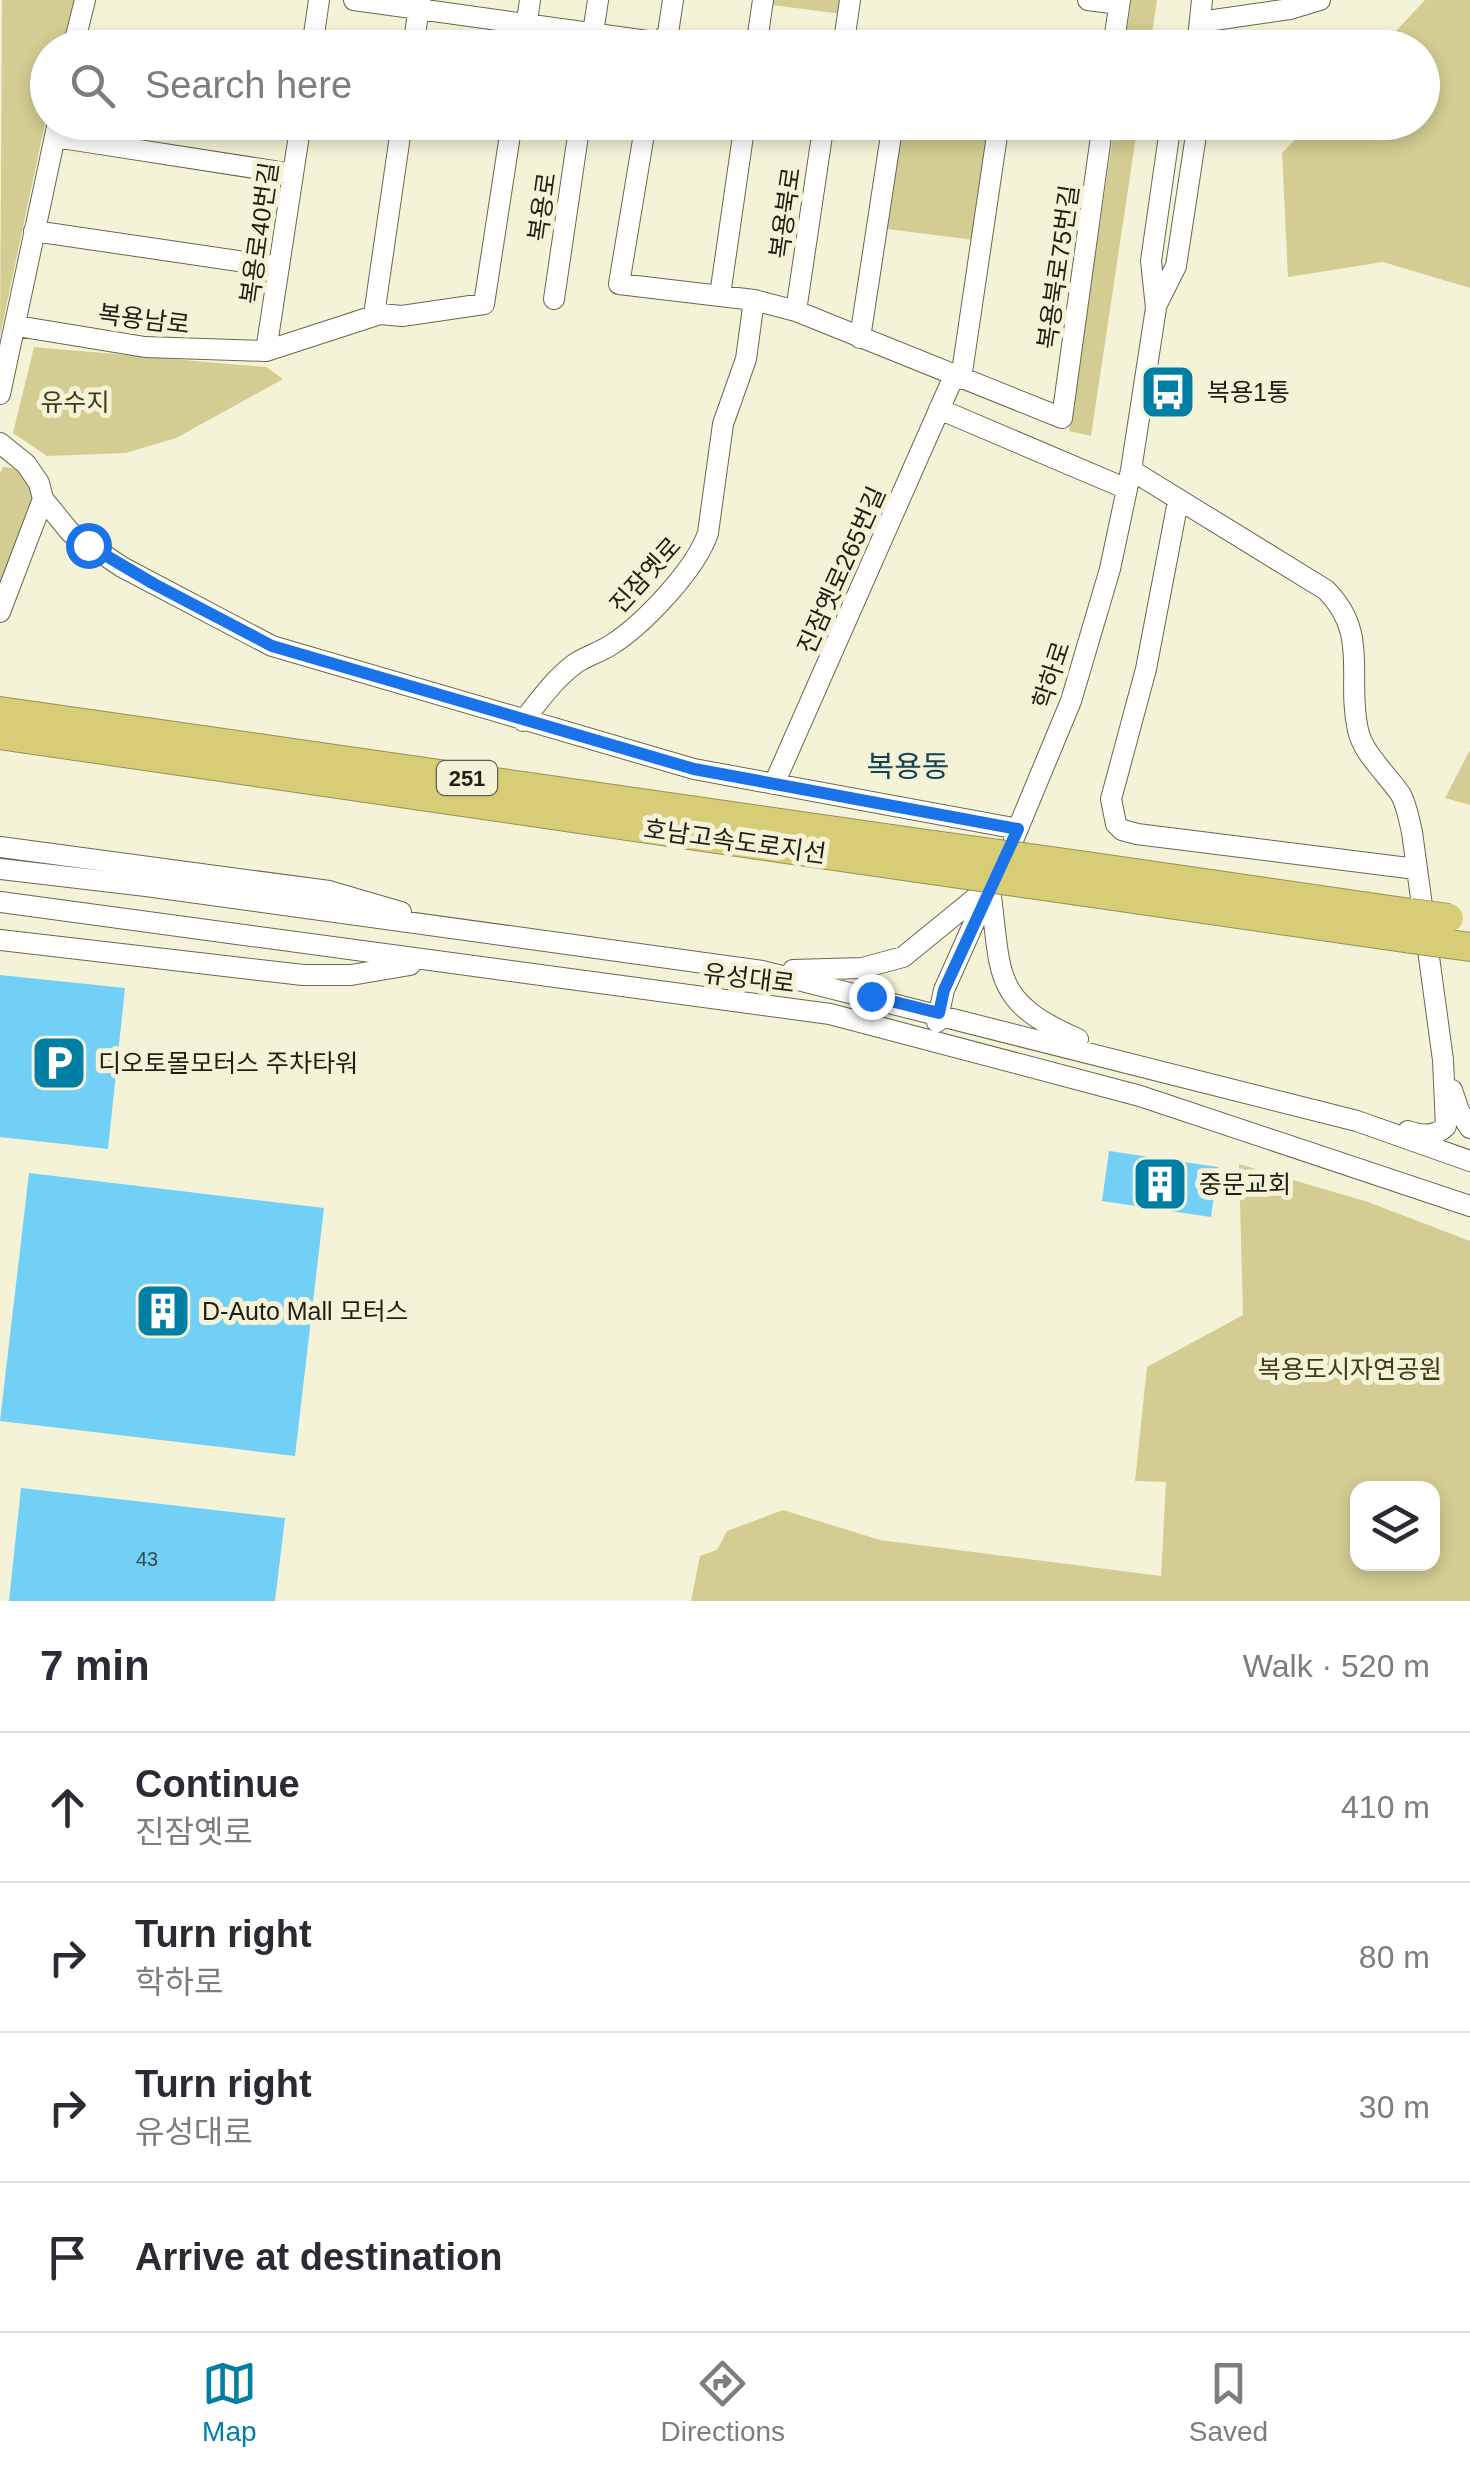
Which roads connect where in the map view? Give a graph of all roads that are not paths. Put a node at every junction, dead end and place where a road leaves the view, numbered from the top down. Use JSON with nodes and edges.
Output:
{"nodes":[{"id":1,"x":86,"y":0,"type":"edge"},
{"id":2,"x":318,"y":0,"type":"edge"},
{"id":3,"x":354,"y":0,"type":"edge"},
{"id":4,"x":530,"y":0,"type":"edge"},
{"id":5,"x":598,"y":0,"type":"edge"},
{"id":6,"x":673,"y":0,"type":"edge"},
{"id":7,"x":763,"y":0,"type":"edge"},
{"id":8,"x":850,"y":0,"type":"edge"},
{"id":9,"x":1088,"y":0,"type":"edge"},
{"id":10,"x":1202,"y":0,"type":"edge"},
{"id":11,"x":1320,"y":0,"type":"edge"},
{"id":12,"x":1119,"y":2,"type":"edge"},
{"id":13,"x":419,"y":5,"type":"edge"},
{"id":14,"x":1200,"y":22,"type":"junction"},
{"id":15,"x":526,"y":25,"type":"junction"},
{"id":16,"x":78,"y":30,"type":"edge"},
{"id":17,"x":314,"y":30,"type":"edge"},
{"id":18,"x":416,"y":30,"type":"edge"},
{"id":19,"x":525,"y":30,"type":"edge"},
{"id":20,"x":547,"y":30,"type":"edge"},
{"id":21,"x":594,"y":30,"type":"edge"},
{"id":22,"x":669,"y":30,"type":"edge"},
{"id":23,"x":759,"y":30,"type":"edge"},
{"id":24,"x":846,"y":30,"type":"edge"},
{"id":25,"x":1115,"y":30,"type":"edge"},
{"id":26,"x":1199,"y":30,"type":"edge"},
{"id":27,"x":55,"y":140,"type":"edge"},
{"id":28,"x":111,"y":140,"type":"edge"},
{"id":29,"x":298,"y":140,"type":"edge"},
{"id":30,"x":399,"y":140,"type":"edge"},
{"id":31,"x":509,"y":140,"type":"edge"},
{"id":32,"x":577,"y":140,"type":"edge"},
{"id":33,"x":643,"y":140,"type":"edge"},
{"id":34,"x":743,"y":140,"type":"edge"},
{"id":35,"x":821,"y":140,"type":"edge"},
{"id":36,"x":890,"y":140,"type":"edge"},
{"id":37,"x":996,"y":140,"type":"edge"},
{"id":38,"x":1101,"y":140,"type":"edge"},
{"id":39,"x":1168,"y":140,"type":"edge"},
{"id":40,"x":1195,"y":140,"type":"edge"},
{"id":41,"x":293,"y":174,"type":"junction"},
{"id":42,"x":34,"y":231,"type":"junction"},
{"id":43,"x":280,"y":268,"type":"junction"},
{"id":44,"x":720,"y":296,"type":"junction"},
{"id":45,"x":554,"y":299,"type":"dead end"},
{"id":46,"x":754,"y":300,"type":"junction"},
{"id":47,"x":1156,"y":308,"type":"junction"},
{"id":48,"x":796,"y":311,"type":"junction"},
{"id":49,"x":374,"y":316,"type":"junction"},
{"id":50,"x":17,"y":326,"type":"junction"},
{"id":51,"x":860,"y":338,"type":"junction"},
{"id":52,"x":266,"y":351,"type":"junction"},
{"id":53,"x":957,"y":378,"type":"junction"},
{"id":54,"x":0,"y":394,"type":"edge"},
{"id":55,"x":939,"y":410,"type":"junction"},
{"id":56,"x":0,"y":443,"type":"edge"},
{"id":57,"x":1129,"y":480,"type":"junction"},
{"id":58,"x":42,"y":500,"type":"junction"},
{"id":59,"x":1178,"y":501,"type":"junction"},
{"id":60,"x":0,"y":612,"type":"edge"},
{"id":61,"x":0,"y":710,"type":"edge"},
{"id":62,"x":523,"y":721,"type":"junction"},
{"id":63,"x":0,"y":735,"type":"edge"},
{"id":64,"x":774,"y":784,"type":"junction"},
{"id":65,"x":1018,"y":829,"type":"junction"},
{"id":66,"x":0,"y":847,"type":"edge"},
{"id":67,"x":929,"y":857,"type":"junction"},
{"id":68,"x":0,"y":869,"type":"edge"},
{"id":69,"x":1416,"y":869,"type":"junction"},
{"id":70,"x":990,"y":887,"type":"junction"},
{"id":71,"x":0,"y":902,"type":"edge"},
{"id":72,"x":470,"y":932,"type":"junction"},
{"id":73,"x":1459,"y":933,"type":"edge"},
{"id":74,"x":0,"y":940,"type":"edge"},
{"id":75,"x":432,"y":961,"type":"junction"},
{"id":76,"x":762,"y":971,"type":"junction"},
{"id":77,"x":939,"y":1013,"type":"junction"},
{"id":78,"x":933,"y":1039,"type":"junction"},
{"id":79,"x":1443,"y":1060,"type":"junction"},
{"id":80,"x":1132,"y":1062,"type":"junction"},
{"id":81,"x":1358,"y":1121,"type":"junction"},
{"id":82,"x":1470,"y":1128,"type":"edge"},
{"id":83,"x":1470,"y":1161,"type":"edge"},
{"id":84,"x":1470,"y":1206,"type":"edge"}],
"edges":[{"from":1,"to":16,"type":"street"},
{"from":2,"to":17,"type":"street"},
{"from":3,"to":13,"type":"street"},
{"from":4,"to":15,"type":"street"},
{"from":5,"to":21,"type":"street"},
{"from":6,"to":22,"type":"street"},
{"from":7,"to":23,"type":"street"},
{"from":8,"to":24,"type":"street"},
{"from":9,"to":12,"type":"street"},
{"from":10,"to":14,"type":"street"},
{"from":11,"to":14,"type":"street"},
{"from":12,"to":25,"type":"street"},
{"from":13,"to":15,"type":"street"},
{"from":13,"to":18,"type":"street"},
{"from":14,"to":26,"type":"street"},
{"from":15,"to":19,"type":"street"},
{"from":15,"to":20,"type":"street"},
{"from":27,"to":42,"type":"street"},
{"from":28,"to":41,"type":"street"},
{"from":29,"to":41,"type":"street","name":"복용로40번길"},
{"from":30,"to":49,"type":"street"},
{"from":31,"to":49,"type":"street","name":"복용남로"},
{"from":32,"to":45,"type":"street","name":"복용로"},
{"from":33,"to":44,"type":"street"},
{"from":34,"to":44,"type":"street"},
{"from":35,"to":48,"type":"street","name":"복용북로"},
{"from":36,"to":51,"type":"street"},
{"from":37,"to":53,"type":"street"},
{"from":38,"to":53,"type":"street","name":"복용북로75번길"},
{"from":39,"to":47,"type":"street","name":"학하로"},
{"from":40,"to":47,"type":"street","name":"학하로"},
{"from":41,"to":43,"type":"street","name":"복용로40번길"},
{"from":42,"to":43,"type":"street"},
{"from":42,"to":50,"type":"street"},
{"from":43,"to":52,"type":"street","name":"복용로40번길"},
{"from":44,"to":46,"type":"street"},
{"from":46,"to":48,"type":"street"},
{"from":46,"to":62,"type":"street","name":"진잠옛로"},
{"from":47,"to":57,"type":"street","name":"학하로"},
{"from":48,"to":51,"type":"street"},
{"from":49,"to":52,"type":"street","name":"복용남로"},
{"from":50,"to":52,"type":"street","name":"복용남로"},
{"from":50,"to":54,"type":"street"},
{"from":51,"to":53,"type":"street"},
{"from":53,"to":55,"type":"street","name":"진잠옛로265번길"},
{"from":55,"to":57,"type":"street"},
{"from":55,"to":64,"type":"street","name":"진잠옛로265번길"},
{"from":56,"to":58,"type":"street"},
{"from":57,"to":59,"type":"street"},
{"from":57,"to":65,"type":"street","name":"학하로"},
{"from":58,"to":60,"type":"street"},
{"from":58,"to":62,"type":"street"},
{"from":59,"to":69,"type":"street"},
{"from":59,"to":69,"type":"street"},
{"from":61,"to":67,"type":"highway","name":"호남고속도로지선","number":"251"},
{"from":62,"to":64,"type":"street"},
{"from":63,"to":67,"type":"highway","name":"호남고속도로지선","number":"251"},
{"from":64,"to":65,"type":"street"},
{"from":65,"to":70,"type":"street","name":"학하로"},
{"from":66,"to":72,"type":"street"},
{"from":67,"to":73,"type":"highway","name":"호남고속도로지선","number":"251","bridge":true},
{"from":68,"to":72,"type":"street","name":"유성대로"},
{"from":69,"to":79,"type":"street"},
{"from":70,"to":76,"type":"street"},
{"from":70,"to":77,"type":"street","name":"학하로"},
{"from":70,"to":80,"type":"street"},
{"from":71,"to":75,"type":"street","name":"유성대로"},
{"from":72,"to":76,"type":"street","name":"유성대로"},
{"from":74,"to":75,"type":"street"},
{"from":75,"to":78,"type":"street","name":"유성대로"},
{"from":76,"to":77,"type":"street","name":"유성대로"},
{"from":77,"to":78,"type":"street","name":"학하로"},
{"from":77,"to":80,"type":"street","name":"유성대로"},
{"from":78,"to":84,"type":"street","name":"유성대로"},
{"from":79,"to":81,"type":"street"},
{"from":79,"to":82,"type":"street"},
{"from":80,"to":81,"type":"street","name":"유성대로"},
{"from":81,"to":83,"type":"street","name":"유성대로"}]}
